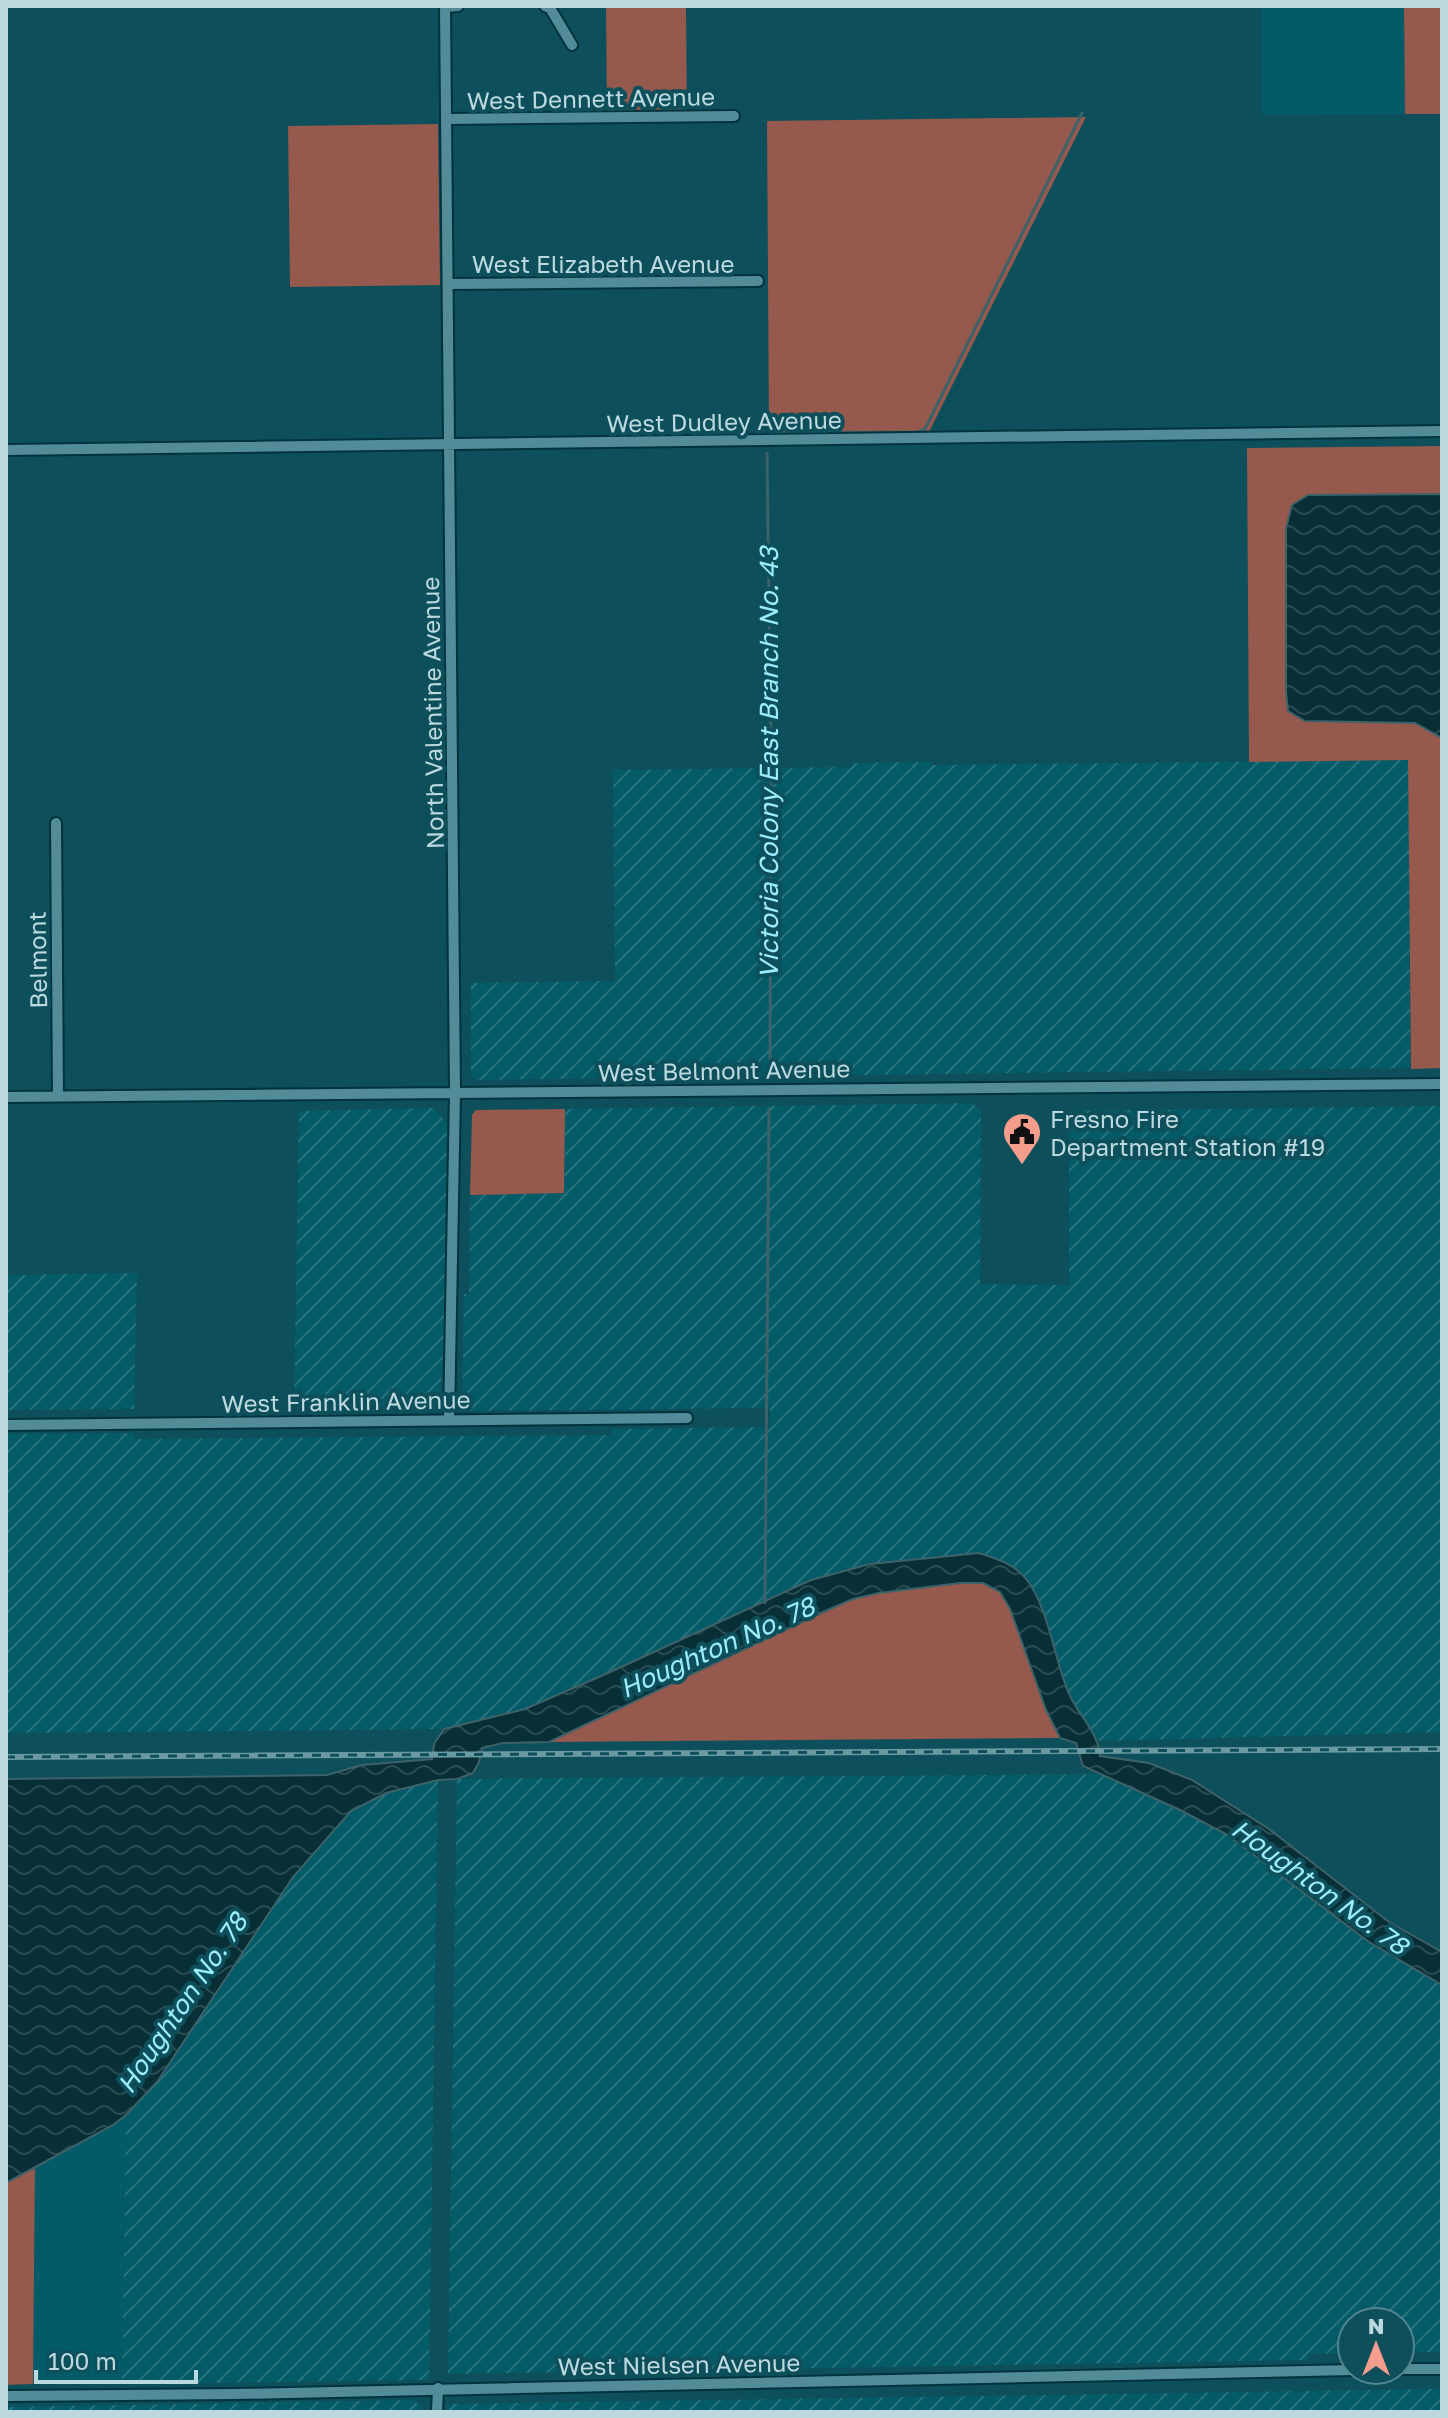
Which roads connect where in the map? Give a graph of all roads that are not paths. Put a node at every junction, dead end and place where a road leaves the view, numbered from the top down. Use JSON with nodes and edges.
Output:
{"nodes":[{"id":1,"x":458,"y":6,"type":"edge"},
{"id":2,"x":545,"y":6,"type":"edge"},
{"id":3,"x":445,"y":7,"type":"edge"},
{"id":4,"x":572,"y":45,"type":"dead end"},
{"id":5,"x":734,"y":116,"type":"dead end"},
{"id":6,"x":447,"y":119,"type":"junction"},
{"id":7,"x":758,"y":281,"type":"dead end"},
{"id":8,"x":448,"y":284,"type":"junction"},
{"id":9,"x":1442,"y":431,"type":"edge"},
{"id":10,"x":449,"y":445,"type":"junction"},
{"id":11,"x":6,"y":450,"type":"edge"},
{"id":12,"x":56,"y":823,"type":"dead end"},
{"id":13,"x":1442,"y":1084,"type":"edge"},
{"id":14,"x":455,"y":1093,"type":"junction"},
{"id":15,"x":58,"y":1096,"type":"junction"},
{"id":16,"x":6,"y":1097,"type":"edge"},
{"id":17,"x":687,"y":1418,"type":"dead end"},
{"id":18,"x":449,"y":1420,"type":"junction"},
{"id":19,"x":6,"y":1425,"type":"edge"},
{"id":20,"x":1416,"y":2369,"type":"edge"},
{"id":21,"x":1442,"y":2369,"type":"edge"},
{"id":22,"x":1336,"y":2370,"type":"edge"},
{"id":23,"x":438,"y":2388,"type":"junction"},
{"id":24,"x":6,"y":2396,"type":"edge"},
{"id":25,"x":437,"y":2412,"type":"edge"}],
"edges":[{"from":1,"to":3,"type":"street"},
{"from":2,"to":4,"type":"street"},
{"from":3,"to":6,"type":"street","name":"North Valentine Avenue"},
{"from":5,"to":6,"type":"street","name":"West Dennett Avenue"},
{"from":6,"to":8,"type":"street","name":"North Valentine Avenue"},
{"from":7,"to":8,"type":"street","name":"West Elizabeth Avenue"},
{"from":8,"to":10,"type":"street","name":"North Valentine Avenue"},
{"from":9,"to":10,"type":"street","name":"West Dudley Avenue"},
{"from":10,"to":11,"type":"street","name":"West Dudley Avenue"},
{"from":10,"to":14,"type":"street","name":"North Valentine Avenue"},
{"from":12,"to":15,"type":"street","name":"Belmont"},
{"from":13,"to":14,"type":"street","name":"West Belmont Avenue"},
{"from":14,"to":15,"type":"street","name":"West Belmont Avenue"},
{"from":14,"to":18,"type":"street","name":"North Valentine Avenue"},
{"from":15,"to":16,"type":"street","name":"West Belmont Avenue"},
{"from":17,"to":18,"type":"street","name":"West Franklin Avenue"},
{"from":18,"to":19,"type":"street","name":"West Franklin Avenue"},
{"from":20,"to":21,"type":"street"},
{"from":22,"to":23,"type":"street","name":"West Nielsen Avenue"},
{"from":23,"to":24,"type":"street","name":"West Nielsen Avenue"},
{"from":23,"to":25,"type":"street"}]}
